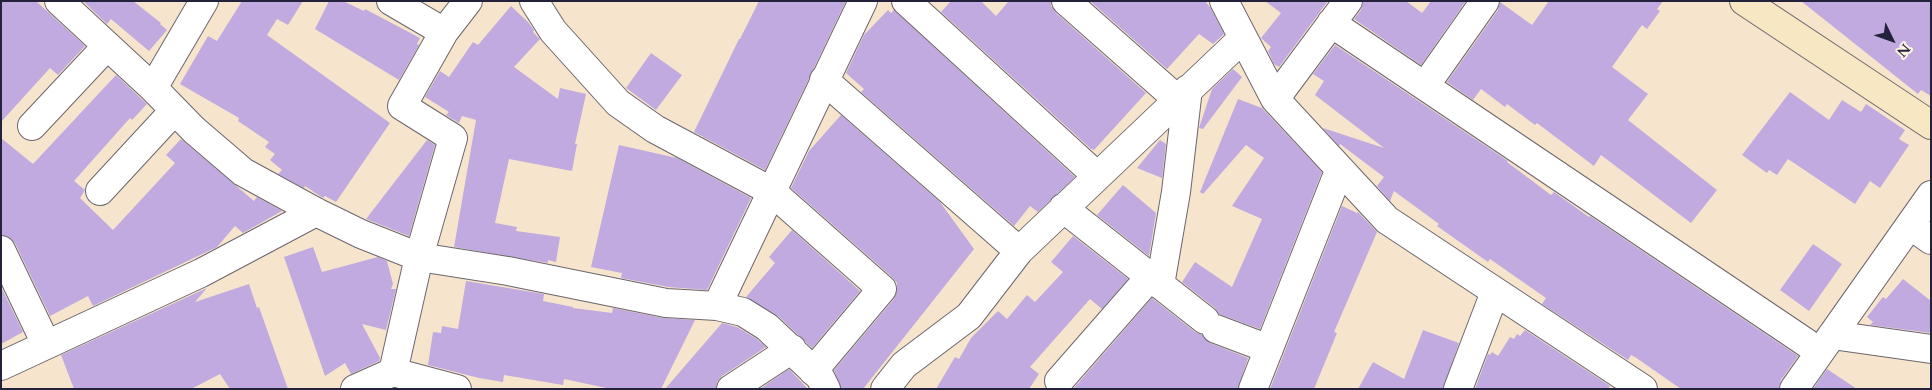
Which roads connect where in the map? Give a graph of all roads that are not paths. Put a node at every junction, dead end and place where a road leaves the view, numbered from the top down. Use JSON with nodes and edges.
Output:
{"nodes":[{"id":1,"x":59,"y":1,"type":"edge"},
{"id":2,"x":204,"y":1,"type":"edge"},
{"id":3,"x":392,"y":1,"type":"edge"},
{"id":4,"x":468,"y":1,"type":"edge"},
{"id":5,"x":534,"y":1,"type":"edge"},
{"id":6,"x":863,"y":1,"type":"edge"},
{"id":7,"x":906,"y":1,"type":"edge"},
{"id":8,"x":1066,"y":1,"type":"edge"},
{"id":9,"x":1224,"y":1,"type":"edge"},
{"id":10,"x":1348,"y":1,"type":"edge"},
{"id":11,"x":1485,"y":1,"type":"edge"},
{"id":12,"x":1744,"y":1,"type":"edge"},
{"id":13,"x":1331,"y":23,"type":"junction"},
{"id":14,"x":444,"y":32,"type":"junction"},
{"id":15,"x":1242,"y":39,"type":"junction"},
{"id":16,"x":107,"y":46,"type":"junction"},
{"id":17,"x":824,"y":80,"type":"junction"},
{"id":18,"x":1425,"y":86,"type":"junction"},
{"id":19,"x":153,"y":88,"type":"junction"},
{"id":20,"x":1183,"y":94,"type":"junction"},
{"id":21,"x":1276,"y":99,"type":"junction"},
{"id":22,"x":174,"y":111,"type":"junction"},
{"id":23,"x":1931,"y":125,"type":"edge"},
{"id":24,"x":32,"y":126,"type":"dead end"},
{"id":25,"x":1339,"y":170,"type":"junction"},
{"id":26,"x":1097,"y":176,"type":"junction"},
{"id":27,"x":100,"y":190,"type":"dead end"},
{"id":28,"x":771,"y":191,"type":"junction"},
{"id":29,"x":1931,"y":195,"type":"edge"},
{"id":30,"x":1063,"y":208,"type":"junction"},
{"id":31,"x":316,"y":212,"type":"junction"},
{"id":32,"x":1920,"y":233,"type":"edge"},
{"id":33,"x":1,"y":250,"type":"edge"},
{"id":34,"x":1019,"y":251,"type":"junction"},
{"id":35,"x":419,"y":257,"type":"junction"},
{"id":36,"x":1155,"y":281,"type":"junction"},
{"id":37,"x":1495,"y":292,"type":"junction"},
{"id":38,"x":717,"y":306,"type":"junction"},
{"id":39,"x":46,"y":344,"type":"junction"},
{"id":40,"x":1826,"y":344,"type":"junction"},
{"id":41,"x":792,"y":349,"type":"junction"},
{"id":42,"x":1269,"y":349,"type":"junction"},
{"id":43,"x":1931,"y":349,"type":"edge"},
{"id":44,"x":1,"y":366,"type":"edge"},
{"id":45,"x":393,"y":372,"type":"junction"},
{"id":46,"x":820,"y":380,"type":"edge"},
{"id":47,"x":1059,"y":382,"type":"dead end"},
{"id":48,"x":451,"y":388,"type":"edge"},
{"id":49,"x":355,"y":389,"type":"edge"},
{"id":50,"x":731,"y":389,"type":"edge"},
{"id":51,"x":885,"y":389,"type":"edge"},
{"id":52,"x":1253,"y":389,"type":"edge"},
{"id":53,"x":1458,"y":389,"type":"edge"},
{"id":54,"x":1643,"y":389,"type":"edge"},
{"id":55,"x":1794,"y":389,"type":"edge"}],
"edges":[{"from":1,"to":16,"type":"street"},
{"from":2,"to":19,"type":"street"},
{"from":3,"to":14,"type":"street"},
{"from":4,"to":14,"type":"street"},
{"from":5,"to":28,"type":"street"},
{"from":6,"to":17,"type":"street"},
{"from":7,"to":26,"type":"street"},
{"from":8,"to":20,"type":"street"},
{"from":9,"to":15,"type":"street"},
{"from":10,"to":13,"type":"street"},
{"from":11,"to":18,"type":"street"},
{"from":12,"to":23,"type":"street"},
{"from":13,"to":18,"type":"street"},
{"from":13,"to":21,"type":"street"},
{"from":14,"to":35,"type":"street"},
{"from":15,"to":20,"type":"street"},
{"from":15,"to":21,"type":"street"},
{"from":16,"to":19,"type":"street"},
{"from":16,"to":24,"type":"street"},
{"from":17,"to":28,"type":"street"},
{"from":17,"to":34,"type":"street"},
{"from":18,"to":40,"type":"street"},
{"from":19,"to":22,"type":"street"},
{"from":20,"to":26,"type":"street"},
{"from":20,"to":36,"type":"street"},
{"from":21,"to":25,"type":"street"},
{"from":22,"to":27,"type":"street"},
{"from":22,"to":31,"type":"street"},
{"from":25,"to":37,"type":"street"},
{"from":25,"to":42,"type":"street"},
{"from":26,"to":30,"type":"street"},
{"from":28,"to":38,"type":"street"},
{"from":28,"to":46,"type":"street"},
{"from":29,"to":32,"type":"street"},
{"from":30,"to":34,"type":"street"},
{"from":30,"to":36,"type":"street"},
{"from":31,"to":35,"type":"street"},
{"from":31,"to":39,"type":"street"},
{"from":32,"to":40,"type":"street"},
{"from":33,"to":39,"type":"street"},
{"from":34,"to":51,"type":"street"},
{"from":35,"to":38,"type":"street"},
{"from":35,"to":45,"type":"street"},
{"from":36,"to":42,"type":"street"},
{"from":36,"to":47,"type":"street"},
{"from":37,"to":53,"type":"street"},
{"from":37,"to":54,"type":"street"},
{"from":38,"to":41,"type":"street"},
{"from":39,"to":44,"type":"street"},
{"from":40,"to":43,"type":"street"},
{"from":40,"to":55,"type":"street"},
{"from":41,"to":46,"type":"street"},
{"from":41,"to":50,"type":"street"},
{"from":42,"to":52,"type":"street"},
{"from":45,"to":48,"type":"street"},
{"from":45,"to":49,"type":"street"}]}
